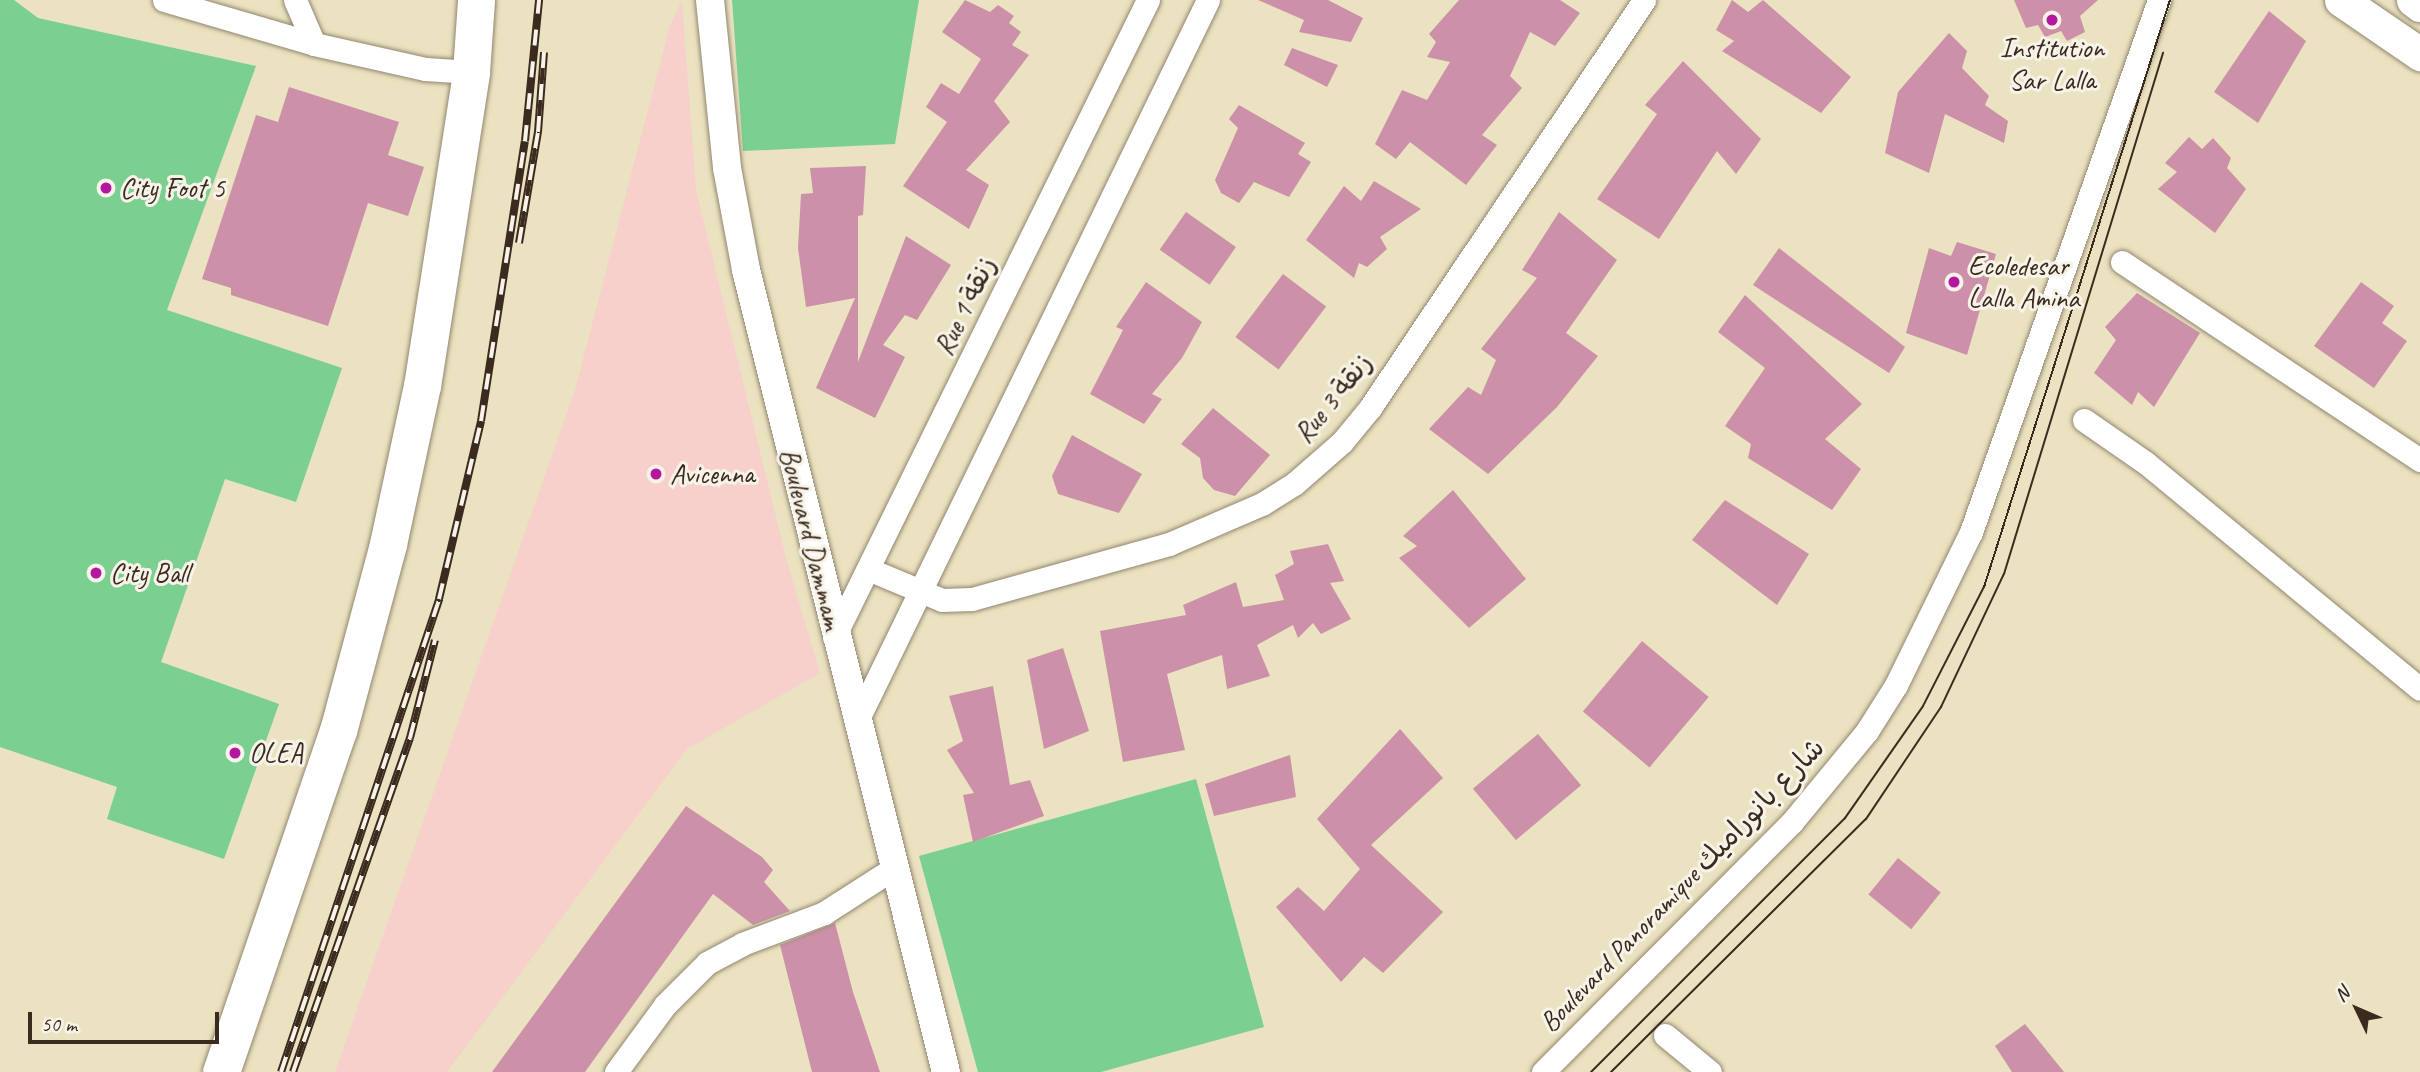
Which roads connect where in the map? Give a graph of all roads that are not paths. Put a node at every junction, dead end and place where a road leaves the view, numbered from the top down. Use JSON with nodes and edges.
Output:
{"nodes":[{"id":1,"x":164,"y":0,"type":"edge"},
{"id":2,"x":295,"y":0,"type":"edge"},
{"id":3,"x":476,"y":0,"type":"edge"},
{"id":4,"x":710,"y":0,"type":"edge"},
{"id":5,"x":1148,"y":0,"type":"edge"},
{"id":6,"x":1208,"y":0,"type":"edge"},
{"id":7,"x":1644,"y":0,"type":"edge"},
{"id":8,"x":2159,"y":0,"type":"edge"},
{"id":9,"x":2341,"y":0,"type":"edge"},
{"id":10,"x":2413,"y":0,"type":"edge"},
{"id":11,"x":2420,"y":5,"type":"edge"},
{"id":12,"x":314,"y":44,"type":"junction"},
{"id":13,"x":2420,"y":54,"type":"edge"},
{"id":14,"x":471,"y":72,"type":"junction"},
{"id":15,"x":2122,"y":262,"type":"dead end"},
{"id":16,"x":2084,"y":420,"type":"dead end"},
{"id":17,"x":2420,"y":460,"type":"edge"},
{"id":18,"x":868,"y":569,"type":"junction"},
{"id":19,"x":919,"y":593,"type":"junction"},
{"id":20,"x":834,"y":637,"type":"junction"},
{"id":21,"x":2420,"y":689,"type":"edge"},
{"id":22,"x":856,"y":723,"type":"junction"},
{"id":23,"x":894,"y":868,"type":"junction"},
{"id":24,"x":1665,"y":1035,"type":"dead end"},
{"id":25,"x":221,"y":1072,"type":"edge"},
{"id":26,"x":616,"y":1072,"type":"edge"},
{"id":27,"x":946,"y":1072,"type":"edge"},
{"id":28,"x":1543,"y":1072,"type":"edge"},
{"id":29,"x":1710,"y":1072,"type":"edge"}],
"edges":[{"from":1,"to":12,"type":"street"},
{"from":2,"to":12,"type":"street"},
{"from":3,"to":14,"type":"main road"},
{"from":4,"to":20,"type":"street","name":"Boulevard Dammam"},
{"from":5,"to":18,"type":"street","name":"Rue 1 زنقة"},
{"from":6,"to":19,"type":"street"},
{"from":7,"to":19,"type":"street","name":"Rue 3 زنقة"},
{"from":8,"to":28,"type":"street","name":"Boulevard Panoramique شارع بانوراميك"},
{"from":9,"to":13,"type":"main road"},
{"from":10,"to":11,"type":"main road"},
{"from":12,"to":14,"type":"street"},
{"from":14,"to":25,"type":"main road"},
{"from":15,"to":17,"type":"street"},
{"from":16,"to":21,"type":"street"},
{"from":18,"to":19,"type":"street","name":"Rue 3 زنقة"},
{"from":18,"to":20,"type":"street","name":"Rue 1 زنقة"},
{"from":19,"to":22,"type":"street"},
{"from":20,"to":22,"type":"street","name":"Boulevard Dammam"},
{"from":22,"to":23,"type":"street","name":"Boulevard Dammam"},
{"from":23,"to":26,"type":"street"},
{"from":23,"to":27,"type":"street","name":"Boulevard Dammam"},
{"from":24,"to":29,"type":"street"}]}
